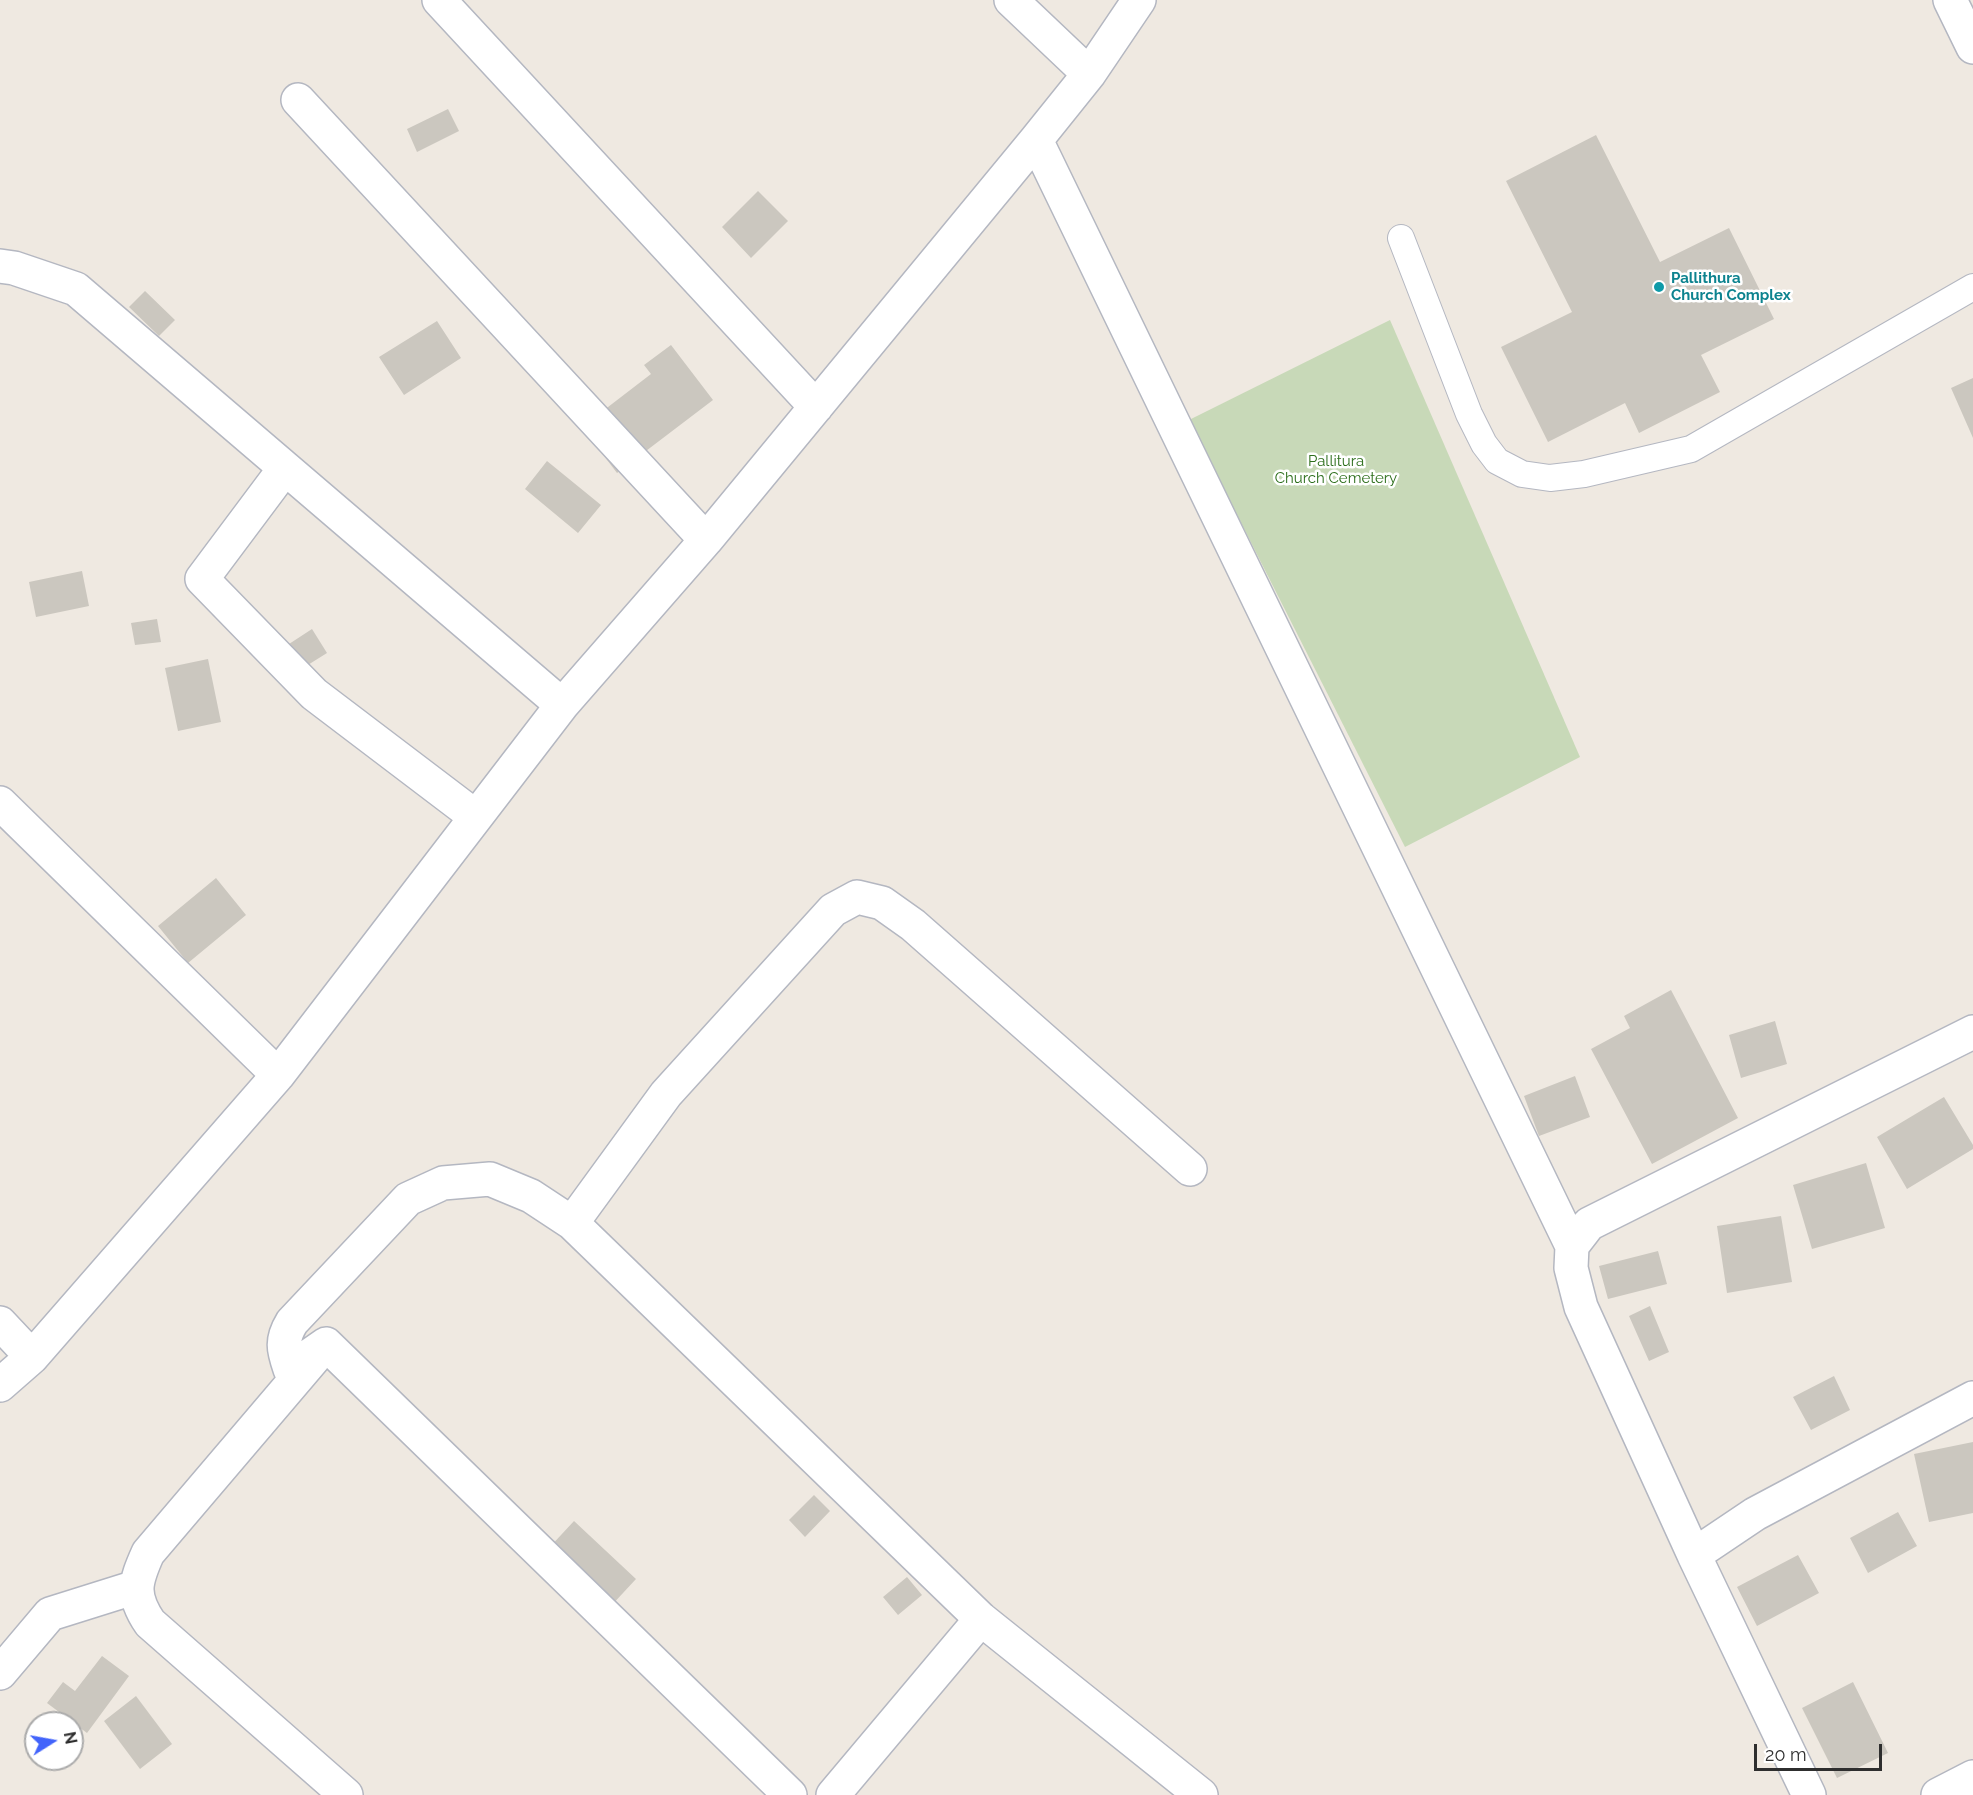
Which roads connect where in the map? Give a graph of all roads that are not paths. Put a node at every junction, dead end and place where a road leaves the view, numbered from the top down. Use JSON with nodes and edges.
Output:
{"nodes":[{"id":1,"x":439,"y":0,"type":"edge"},
{"id":2,"x":1011,"y":0,"type":"edge"},
{"id":3,"x":1139,"y":0,"type":"edge"},
{"id":4,"x":1950,"y":0,"type":"edge"},
{"id":5,"x":1973,"y":47,"type":"edge"},
{"id":6,"x":1089,"y":74,"type":"junction"},
{"id":7,"x":298,"y":100,"type":"dead end"},
{"id":8,"x":1036,"y":140,"type":"junction"},
{"id":9,"x":1401,"y":238,"type":"dead end"},
{"id":10,"x":0,"y":266,"type":"edge"},
{"id":11,"x":1973,"y":287,"type":"edge"},
{"id":12,"x":816,"y":407,"type":"junction"},
{"id":13,"x":285,"y":468,"type":"junction"},
{"id":14,"x":706,"y":540,"type":"junction"},
{"id":15,"x":562,"y":705,"type":"junction"},
{"id":16,"x":0,"y":803,"type":"edge"},
{"id":17,"x":476,"y":817,"type":"junction"},
{"id":18,"x":1973,"y":1032,"type":"edge"},
{"id":19,"x":278,"y":1075,"type":"junction"},
{"id":20,"x":1190,"y":1169,"type":"dead end"},
{"id":21,"x":572,"y":1223,"type":"junction"},
{"id":22,"x":1572,"y":1246,"type":"junction"},
{"id":23,"x":0,"y":1323,"type":"edge"},
{"id":24,"x":326,"y":1344,"type":"junction"},
{"id":25,"x":32,"y":1357,"type":"junction"},
{"id":26,"x":0,"y":1385,"type":"edge"},
{"id":27,"x":1973,"y":1398,"type":"edge"},
{"id":28,"x":1694,"y":1556,"type":"junction"},
{"id":29,"x":136,"y":1587,"type":"junction"},
{"id":30,"x":981,"y":1619,"type":"junction"},
{"id":31,"x":0,"y":1673,"type":"edge"},
{"id":32,"x":1973,"y":1777,"type":"edge"},
{"id":33,"x":346,"y":1795,"type":"edge"},
{"id":34,"x":790,"y":1795,"type":"edge"},
{"id":35,"x":833,"y":1795,"type":"edge"},
{"id":36,"x":1201,"y":1795,"type":"edge"},
{"id":37,"x":1809,"y":1795,"type":"edge"},
{"id":38,"x":1938,"y":1795,"type":"edge"}],
"edges":[{"from":1,"to":12,"type":"street"},
{"from":2,"to":6,"type":"street"},
{"from":3,"to":6,"type":"street"},
{"from":4,"to":5,"type":"street"},
{"from":6,"to":8,"type":"street"},
{"from":7,"to":14,"type":"street"},
{"from":8,"to":12,"type":"street"},
{"from":8,"to":22,"type":"street"},
{"from":9,"to":11,"type":"lane"},
{"from":10,"to":13,"type":"street"},
{"from":12,"to":14,"type":"street"},
{"from":13,"to":15,"type":"street"},
{"from":13,"to":17,"type":"street"},
{"from":14,"to":15,"type":"street"},
{"from":15,"to":17,"type":"street"},
{"from":16,"to":19,"type":"street"},
{"from":17,"to":19,"type":"street"},
{"from":18,"to":22,"type":"street"},
{"from":19,"to":25,"type":"street"},
{"from":20,"to":21,"type":"street"},
{"from":21,"to":24,"type":"street"},
{"from":21,"to":30,"type":"street"},
{"from":22,"to":28,"type":"street"},
{"from":23,"to":25,"type":"street"},
{"from":24,"to":29,"type":"street"},
{"from":24,"to":34,"type":"street"},
{"from":25,"to":26,"type":"street"},
{"from":27,"to":28,"type":"street"},
{"from":28,"to":37,"type":"street"},
{"from":29,"to":31,"type":"street"},
{"from":29,"to":33,"type":"street"},
{"from":30,"to":35,"type":"street"},
{"from":30,"to":36,"type":"street"},
{"from":32,"to":38,"type":"street"}]}
